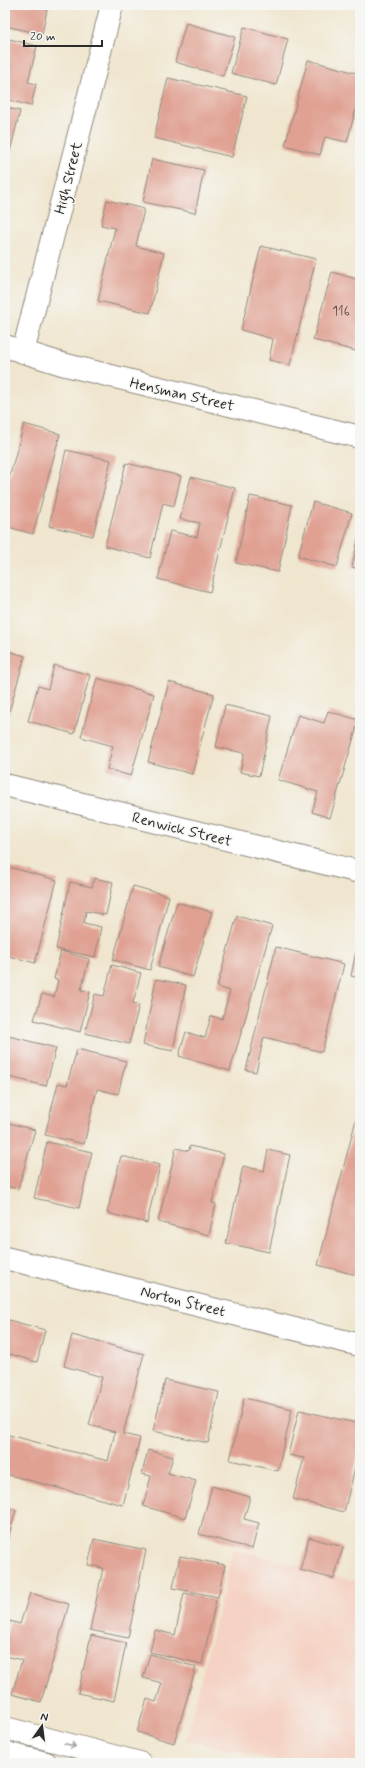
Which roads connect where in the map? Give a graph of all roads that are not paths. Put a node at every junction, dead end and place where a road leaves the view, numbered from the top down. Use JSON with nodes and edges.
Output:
{"nodes":[{"id":1,"x":112,"y":5,"type":"edge"},
{"id":2,"x":14,"y":349,"type":"edge"},
{"id":3,"x":360,"y":437,"type":"edge"},
{"id":4,"x":5,"y":785,"type":"edge"},
{"id":5,"x":360,"y":872,"type":"edge"},
{"id":6,"x":5,"y":1258,"type":"edge"},
{"id":7,"x":360,"y":1345,"type":"edge"},
{"id":8,"x":5,"y":1728,"type":"edge"},
{"id":9,"x":5,"y":1753,"type":"edge"},
{"id":10,"x":46,"y":1763,"type":"edge"},
{"id":11,"x":140,"y":1763,"type":"edge"}],
"edges":[{"from":1,"to":2,"type":"street","name":"High Street"},
{"from":2,"to":3,"type":"street","name":"Hensman Street"},
{"from":4,"to":5,"type":"street","name":"Renwick Street"},
{"from":6,"to":7,"type":"street","name":"Norton Street"},
{"from":8,"to":11,"type":"street","one_way":true},
{"from":9,"to":10,"type":"street"}]}
